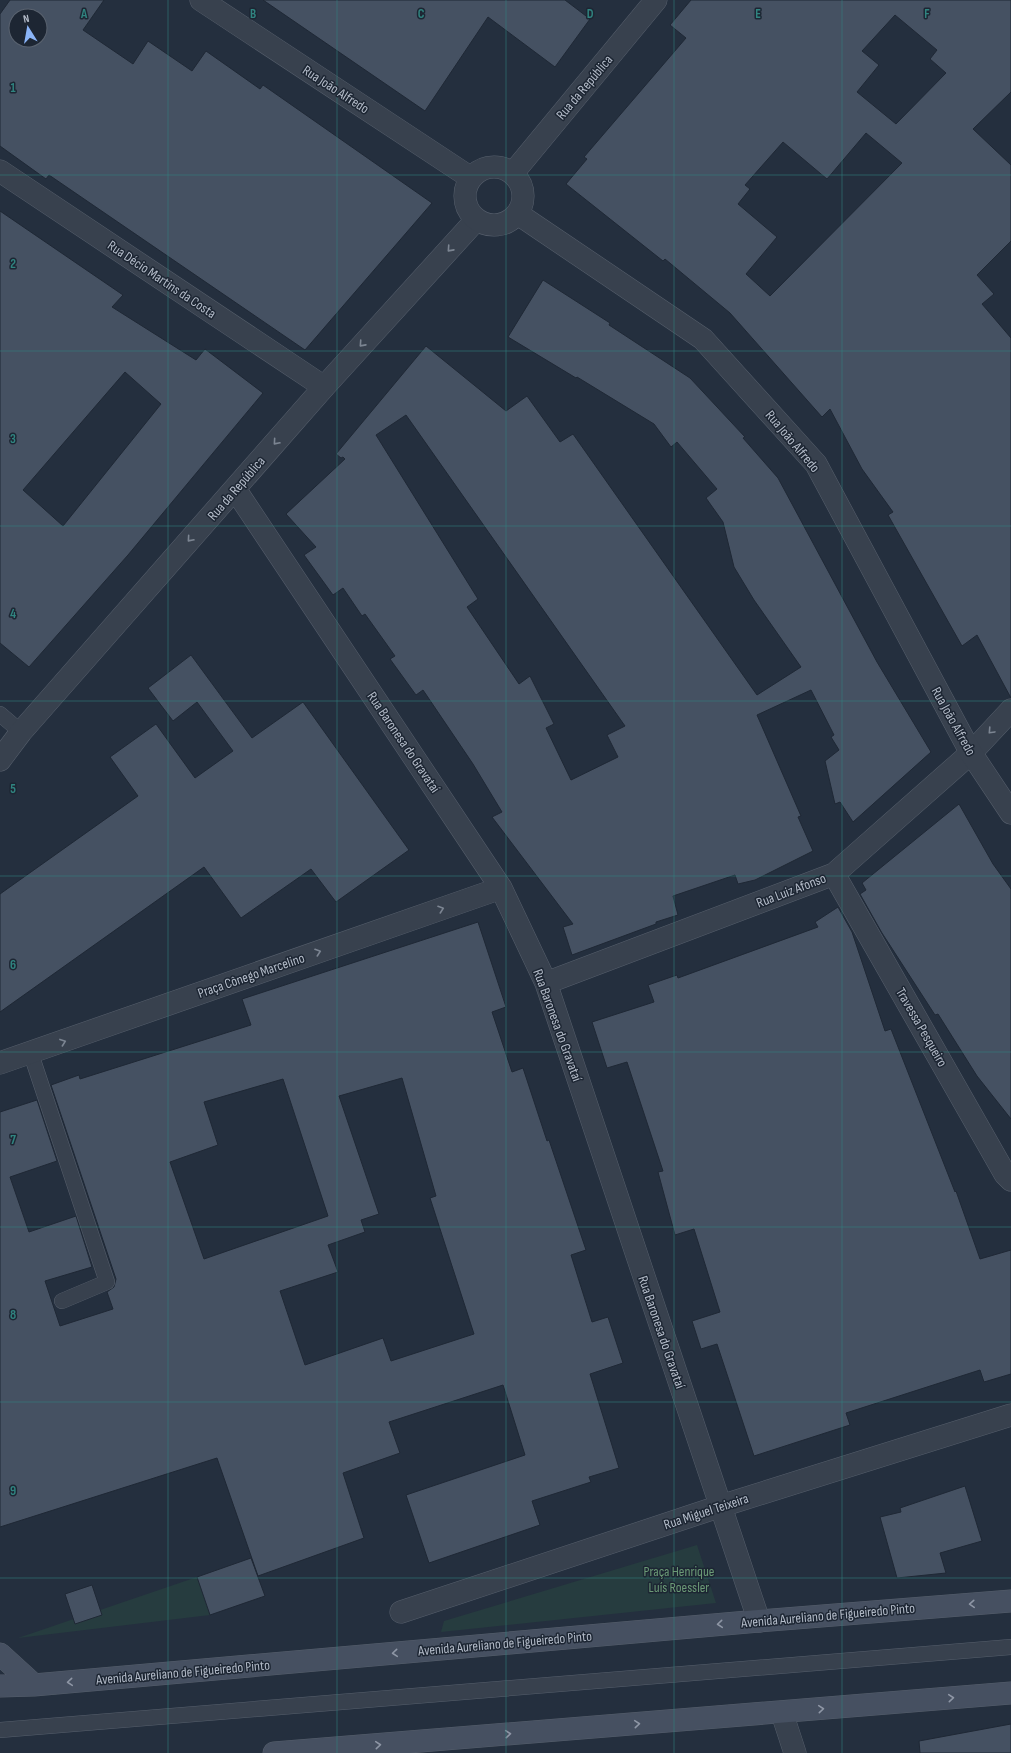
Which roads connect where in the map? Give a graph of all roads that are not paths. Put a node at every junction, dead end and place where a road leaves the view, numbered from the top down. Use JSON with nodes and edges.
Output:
{"nodes":[{"id":1,"x":201,"y":0,"type":"edge"},
{"id":2,"x":656,"y":0,"type":"edge"},
{"id":3,"x":0,"y":171,"type":"edge"},
{"id":4,"x":513,"y":173,"type":"junction"},
{"id":5,"x":471,"y":178,"type":"junction"},
{"id":6,"x":518,"y":214,"type":"junction"},
{"id":7,"x":476,"y":220,"type":"junction"},
{"id":8,"x":324,"y":386,"type":"junction"},
{"id":9,"x":235,"y":489,"type":"junction"},
{"id":10,"x":1011,"y":710,"type":"edge"},
{"id":11,"x":0,"y":714,"type":"edge"},
{"id":12,"x":21,"y":732,"type":"junction"},
{"id":13,"x":971,"y":753,"type":"junction"},
{"id":14,"x":0,"y":760,"type":"edge"},
{"id":15,"x":1011,"y":813,"type":"edge"},
{"id":16,"x":834,"y":874,"type":"junction"},
{"id":17,"x":501,"y":888,"type":"junction"},
{"id":18,"x":546,"y":984,"type":"junction"},
{"id":19,"x":31,"y":1054,"type":"junction"},
{"id":20,"x":0,"y":1063,"type":"edge"},
{"id":21,"x":1011,"y":1180,"type":"edge"},
{"id":22,"x":62,"y":1301,"type":"dead end"},
{"id":23,"x":1011,"y":1415,"type":"edge"},
{"id":24,"x":721,"y":1506,"type":"junction"},
{"id":25,"x":1011,"y":1601,"type":"edge"},
{"id":26,"x":401,"y":1612,"type":"dead end"},
{"id":27,"x":759,"y":1621,"type":"junction"},
{"id":28,"x":1011,"y":1647,"type":"edge"},
{"id":29,"x":0,"y":1654,"type":"edge"},
{"id":30,"x":0,"y":1686,"type":"edge"},
{"id":31,"x":34,"y":1686,"type":"junction"},
{"id":32,"x":1011,"y":1693,"type":"edge"},
{"id":33,"x":782,"y":1713,"type":"junction"},
{"id":34,"x":0,"y":1730,"type":"edge"},
{"id":35,"x":274,"y":1753,"type":"edge"},
{"id":36,"x":795,"y":1753,"type":"edge"}],
"edges":[{"from":1,"to":5,"type":"street","name":"Rua João Alfredo"},
{"from":2,"to":4,"type":"street","name":"Rua da República"},
{"from":3,"to":8,"type":"street","name":"Rua Décio Martins da Costa"},
{"from":4,"to":5,"type":"street"},
{"from":4,"to":6,"type":"street"},
{"from":5,"to":7,"type":"street"},
{"from":6,"to":7,"type":"street"},
{"from":6,"to":13,"type":"street","name":"Rua João Alfredo"},
{"from":7,"to":8,"type":"street","name":"Rua da República","one_way":true},
{"from":8,"to":9,"type":"street","name":"Rua da República","one_way":true},
{"from":9,"to":12,"type":"street","name":"Rua da República","one_way":true},
{"from":9,"to":17,"type":"street","name":"Rua Baronesa do Gravataí"},
{"from":10,"to":13,"type":"street","name":"Rua Luiz Afonso","one_way":true},
{"from":11,"to":12,"type":"lane"},
{"from":12,"to":14,"type":"street","name":"Rua da República"},
{"from":13,"to":15,"type":"street","name":"Rua João Alfredo"},
{"from":13,"to":16,"type":"street","name":"Rua Luiz Afonso"},
{"from":16,"to":18,"type":"street","name":"Rua Luiz Afonso"},
{"from":16,"to":21,"type":"street","name":"Travessa Pesqueiro"},
{"from":17,"to":18,"type":"street","name":"Rua Baronesa do Gravataí"},
{"from":19,"to":17,"type":"street","name":"Praça Cônego Marcelino","one_way":true},
{"from":18,"to":24,"type":"street","name":"Rua Baronesa do Gravataí"},
{"from":19,"to":20,"type":"street","name":"Praça Cônego Marcelino"},
{"from":19,"to":22,"type":"lane"},
{"from":23,"to":24,"type":"street","name":"Rua Miguel Teixeira"},
{"from":24,"to":26,"type":"street","name":"Rua Miguel Teixeira"},
{"from":24,"to":27,"type":"street","name":"Rua Baronesa do Gravataí"},
{"from":25,"to":27,"type":"main road","name":"Avenida Aureliano de Figueiredo Pinto","one_way":true},
{"from":27,"to":31,"type":"main road","name":"Avenida Aureliano de Figueiredo Pinto","one_way":true},
{"from":28,"to":34,"type":"lane"},
{"from":29,"to":31,"type":"main road"},
{"from":30,"to":31,"type":"main road","name":"Avenida Aureliano de Figueiredo Pinto"},
{"from":33,"to":32,"type":"main road","one_way":true},
{"from":35,"to":33,"type":"main road","one_way":true},
{"from":33,"to":36,"type":"street"}]}
